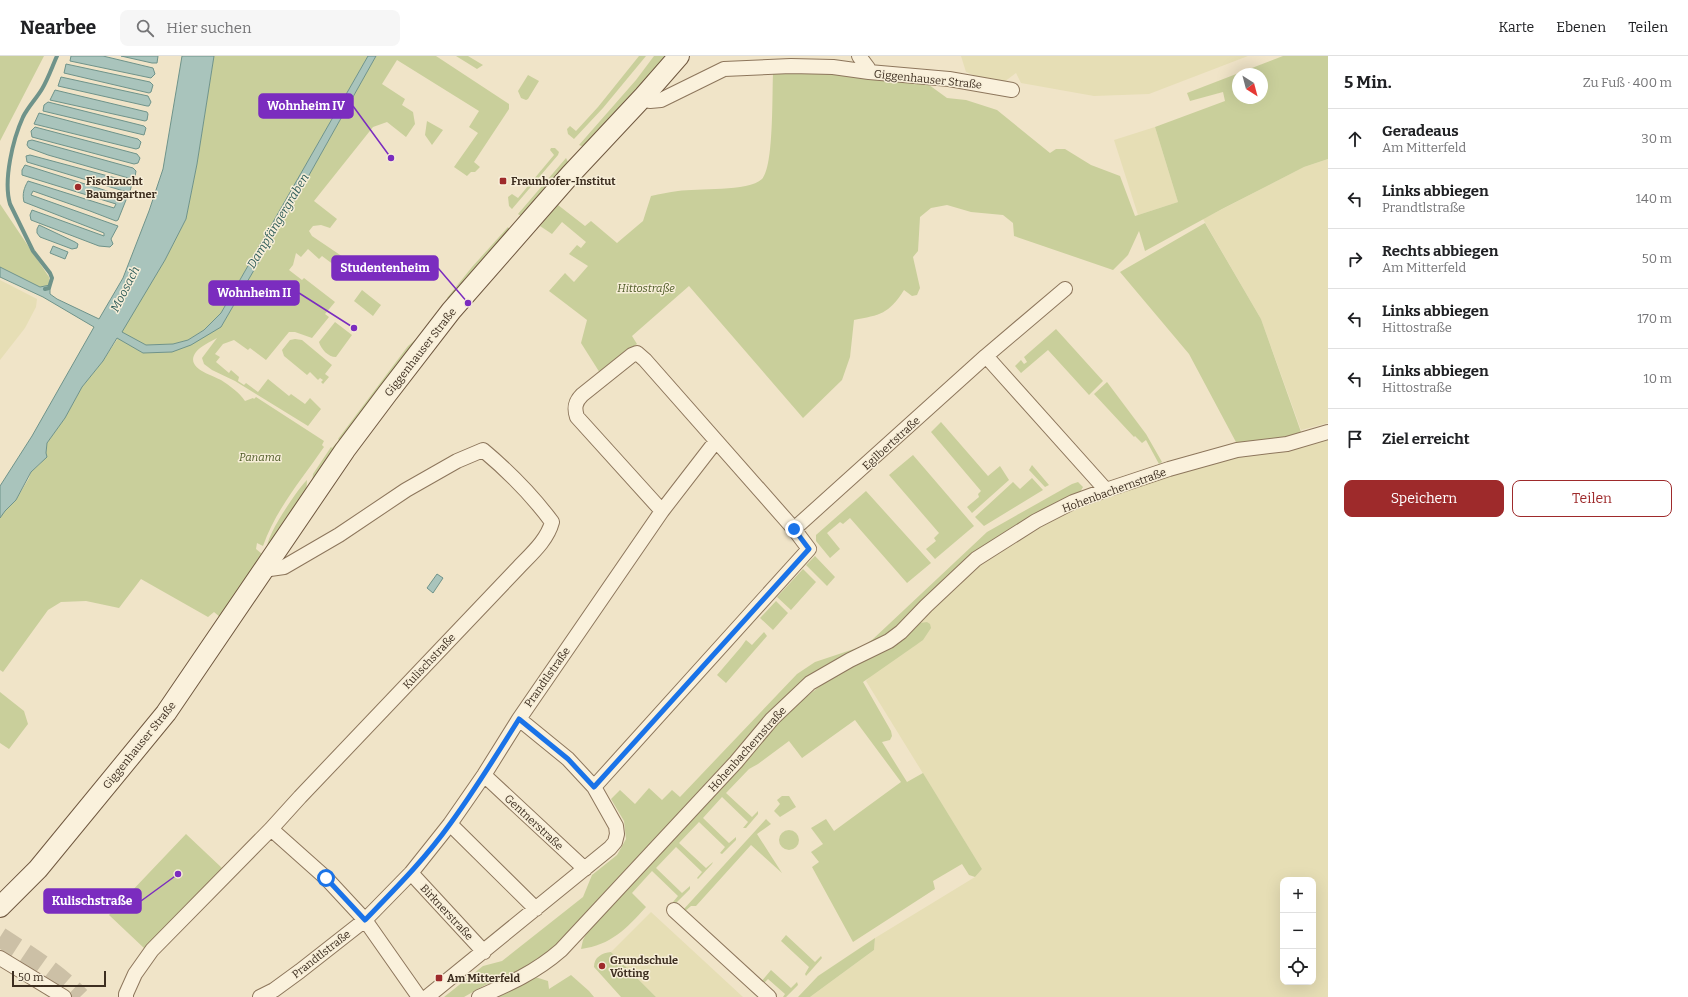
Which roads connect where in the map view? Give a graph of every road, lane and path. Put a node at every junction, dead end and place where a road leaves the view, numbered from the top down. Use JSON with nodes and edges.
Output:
{"nodes":[{"id":1,"x":679,"y":56,"type":"edge"},
{"id":2,"x":859,"y":56,"type":"edge"},
{"id":3,"x":869,"y":72,"type":"junction"},
{"id":4,"x":1012,"y":90,"type":"dead end"},
{"id":5,"x":644,"y":96,"type":"junction"},
{"id":6,"x":1065,"y":289,"type":"dead end"},
{"id":7,"x":986,"y":356,"type":"junction"},
{"id":8,"x":1328,"y":432,"type":"edge"},
{"id":9,"x":716,"y":441,"type":"junction"},
{"id":10,"x":1106,"y":490,"type":"junction"},
{"id":11,"x":662,"y":511,"type":"junction"},
{"id":12,"x":794,"y":529,"type":"junction"},
{"id":13,"x":263,"y":570,"type":"junction"},
{"id":14,"x":519,"y":719,"type":"junction"},
{"id":15,"x":484,"y":775,"type":"junction"},
{"id":16,"x":594,"y":787,"type":"junction"},
{"id":17,"x":450,"y":824,"type":"junction"},
{"id":18,"x":271,"y":829,"type":"junction"},
{"id":19,"x":585,"y":869,"type":"junction"},
{"id":20,"x":411,"y":873,"type":"junction"},
{"id":21,"x":0,"y":907,"type":"edge"},
{"id":22,"x":536,"y":909,"type":"junction"},
{"id":23,"x":674,"y":910,"type":"dead end"},
{"id":24,"x":365,"y":920,"type":"junction"},
{"id":25,"x":484,"y":952,"type":"junction"},
{"id":26,"x":0,"y":958,"type":"edge"},
{"id":27,"x":64,"y":997,"type":"edge"},
{"id":28,"x":126,"y":997,"type":"edge"},
{"id":29,"x":260,"y":997,"type":"edge"},
{"id":30,"x":419,"y":997,"type":"edge"},
{"id":31,"x":427,"y":997,"type":"edge"},
{"id":32,"x":479,"y":997,"type":"edge"},
{"id":33,"x":769,"y":997,"type":"edge"}],
"edges":[{"from":1,"to":5,"type":"main road","name":"Giggenhauser Straße"},
{"from":2,"to":3,"type":"street","name":"Giggenhauser Straße"},
{"from":3,"to":4,"type":"street","name":"Giggenhauser Straße"},
{"from":3,"to":5,"type":"street","name":"Giggenhauser Straße"},
{"from":5,"to":13,"type":"main road","name":"Giggenhauser Straße"},
{"from":6,"to":7,"type":"street","name":"Egilbertstraße"},
{"from":7,"to":10,"type":"street"},
{"from":7,"to":12,"type":"street","name":"Egilbertstraße"},
{"from":8,"to":10,"type":"street","name":"Hohenbachernstraße"},
{"from":9,"to":11,"type":"street","name":"Prandtlstraße"},
{"from":9,"to":11,"type":"street"},
{"from":9,"to":12,"type":"street"},
{"from":10,"to":32,"type":"street","name":"Hohenbachernstraße"},
{"from":11,"to":14,"type":"street","name":"Prandtlstraße"},
{"from":12,"to":16,"type":"street"},
{"from":13,"to":18,"type":"street","name":"Kulischstraße"},
{"from":13,"to":21,"type":"main road","name":"Giggenhauser Straße"},
{"from":14,"to":15,"type":"street","name":"Prandtlstraße"},
{"from":14,"to":16,"type":"street"},
{"from":15,"to":17,"type":"street","name":"Prandtlstraße"},
{"from":15,"to":19,"type":"street","name":"Gentnerstraße"},
{"from":16,"to":19,"type":"street"},
{"from":17,"to":20,"type":"street","name":"Prandtlstraße"},
{"from":17,"to":22,"type":"street"},
{"from":18,"to":24,"type":"street"},
{"from":18,"to":28,"type":"street","name":"Kulischstraße"},
{"from":19,"to":22,"type":"street"},
{"from":20,"to":24,"type":"street","name":"Prandtlstraße"},
{"from":20,"to":25,"type":"street","name":"Birknerstraße"},
{"from":22,"to":25,"type":"street"},
{"from":23,"to":33,"type":"street"},
{"from":24,"to":29,"type":"street","name":"Prandtlstraße"},
{"from":24,"to":30,"type":"street"},
{"from":25,"to":31,"type":"street"},
{"from":26,"to":27,"type":"street"}]}
